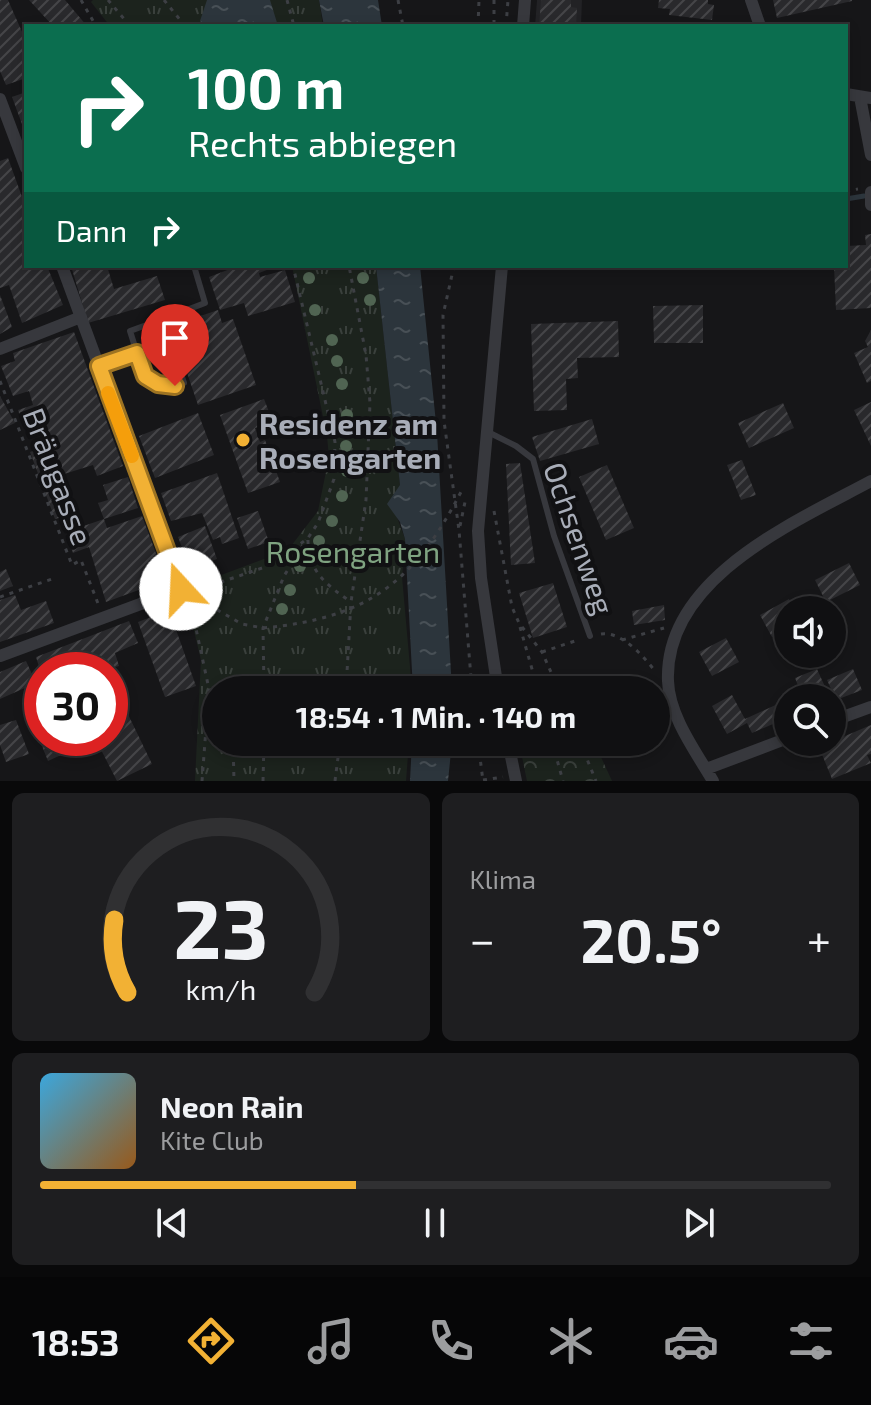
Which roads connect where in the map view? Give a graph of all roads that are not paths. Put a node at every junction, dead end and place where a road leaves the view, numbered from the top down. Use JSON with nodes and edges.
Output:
{"nodes":[{"id":1,"x":525,"y":0,"type":"edge"},
{"id":2,"x":751,"y":0,"type":"edge"},
{"id":3,"x":523,"y":24,"type":"edge"},
{"id":4,"x":759,"y":24,"type":"edge"},
{"id":5,"x":866,"y":97,"type":"edge"},
{"id":6,"x":0,"y":99,"type":"edge"},
{"id":7,"x":871,"y":155,"type":"edge"},
{"id":8,"x":24,"y":163,"type":"edge"},
{"id":9,"x":871,"y":192,"type":"edge"},
{"id":10,"x":871,"y":205,"type":"edge"},
{"id":11,"x":63,"y":268,"type":"edge"},
{"id":12,"x":195,"y":268,"type":"edge"},
{"id":13,"x":502,"y":268,"type":"edge"},
{"id":14,"x":81,"y":317,"type":"junction"},
{"id":15,"x":163,"y":319,"type":"junction"},
{"id":16,"x":0,"y":349,"type":"edge"},
{"id":17,"x":137,"y":353,"type":"junction"},
{"id":18,"x":99,"y":366,"type":"junction"},
{"id":19,"x":486,"y":431,"type":"junction"},
{"id":20,"x":871,"y":481,"type":"edge"},
{"id":21,"x":590,"y":636,"type":"road end"},
{"id":22,"x":0,"y":656,"type":"edge"},
{"id":23,"x":496,"y":676,"type":"edge"},
{"id":24,"x":871,"y":707,"type":"edge"},
{"id":25,"x":846,"y":716,"type":"edge"},
{"id":26,"x":774,"y":743,"type":"edge"},
{"id":27,"x":511,"y":756,"type":"edge"},
{"id":28,"x":706,"y":769,"type":"junction"},
{"id":29,"x":516,"y":778,"type":"edge"},
{"id":30,"x":713,"y":781,"type":"edge"}],
"edges":[{"from":1,"to":3,"type":"street"},
{"from":2,"to":4,"type":"street"},
{"from":5,"to":7,"type":"street"},
{"from":6,"to":8,"type":"street"},
{"from":9,"to":10,"type":"street"},
{"from":11,"to":14,"type":"street"},
{"from":12,"to":15,"type":"lane"},
{"from":13,"to":19,"type":"street"},
{"from":14,"to":16,"type":"street"},
{"from":14,"to":18,"type":"street"},
{"from":15,"to":17,"type":"lane"},
{"from":15,"to":17,"type":"lane"},
{"from":17,"to":18,"type":"lane"},
{"from":18,"to":22,"type":"street"},
{"from":19,"to":21,"type":"lane","name":"Ochsenweg"},
{"from":19,"to":23,"type":"street"},
{"from":20,"to":28,"type":"street"},
{"from":24,"to":25,"type":"street"},
{"from":26,"to":28,"type":"street"},
{"from":27,"to":29,"type":"street"},
{"from":28,"to":30,"type":"street"}]}
